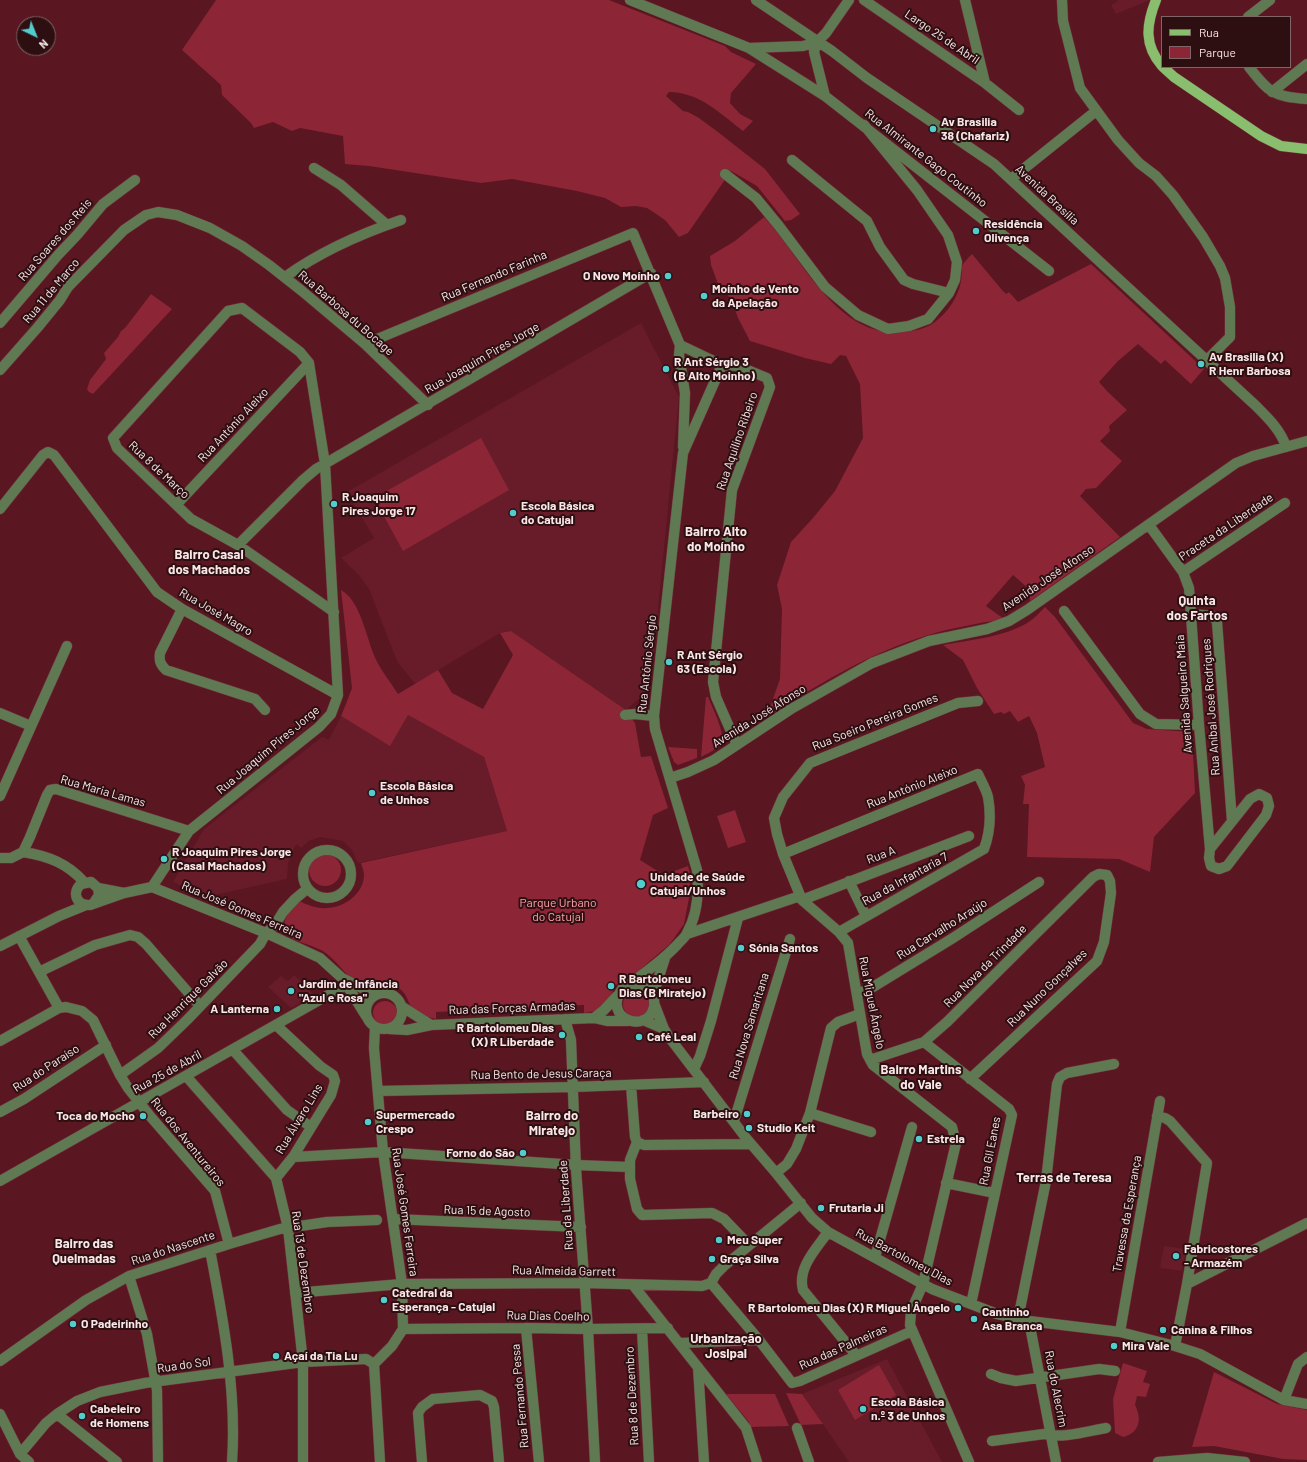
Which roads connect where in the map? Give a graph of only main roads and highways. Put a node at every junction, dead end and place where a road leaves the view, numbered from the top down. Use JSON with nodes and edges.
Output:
{"nodes":[{"id":1,"x":1156,"y":0,"type":"edge"},
{"id":2,"x":1161,"y":65,"type":"edge"},
{"id":3,"x":1163,"y":68,"type":"edge"},
{"id":4,"x":1307,"y":149,"type":"edge"}],
"edges":[{"from":1,"to":2,"type":"main road"},
{"from":3,"to":4,"type":"main road"}]}
